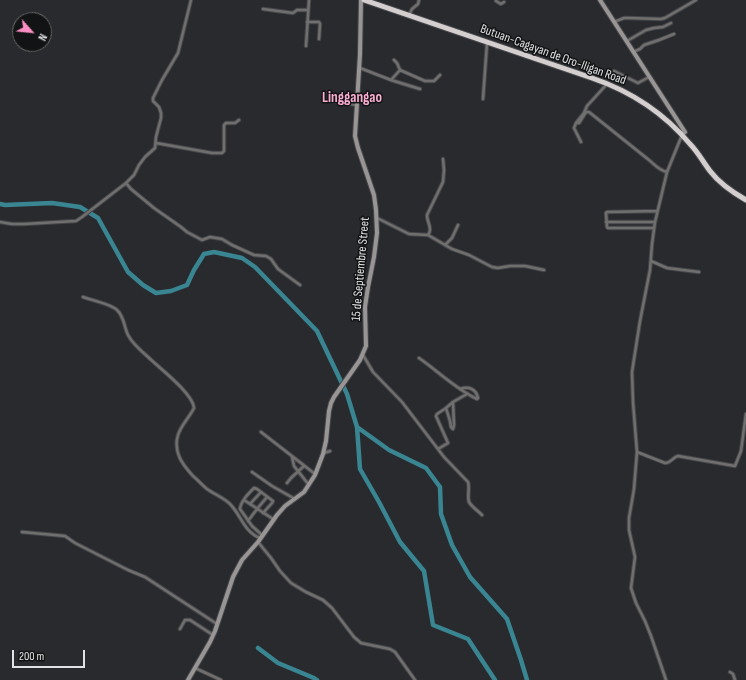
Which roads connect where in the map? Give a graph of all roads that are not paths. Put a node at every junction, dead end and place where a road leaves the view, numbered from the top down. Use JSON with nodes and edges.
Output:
{"nodes":[{"id":1,"x":191,"y":0,"type":"edge"},
{"id":2,"x":308,"y":0,"type":"edge"},
{"id":3,"x":362,"y":0,"type":"edge"},
{"id":4,"x":419,"y":0,"type":"edge"},
{"id":5,"x":496,"y":0,"type":"edge"},
{"id":6,"x":600,"y":0,"type":"edge"},
{"id":7,"x":696,"y":0,"type":"edge"},
{"id":8,"x":504,"y":2,"type":"dead end"},
{"id":9,"x":263,"y":9,"type":"dead end"},
{"id":10,"x":307,"y":10,"type":"junction"},
{"id":11,"x":409,"y":15,"type":"junction"},
{"id":12,"x":307,"y":22,"type":"junction"},
{"id":13,"x":614,"y":22,"type":"junction"},
{"id":14,"x":671,"y":23,"type":"dead end"},
{"id":15,"x":674,"y":34,"type":"dead end"},
{"id":16,"x":319,"y":39,"type":"dead end"},
{"id":17,"x":627,"y":41,"type":"junction"},
{"id":18,"x":487,"y":42,"type":"junction"},
{"id":19,"x":306,"y":46,"type":"dead end"},
{"id":20,"x":633,"y":52,"type":"junction"},
{"id":21,"x":394,"y":60,"type":"dead end"},
{"id":22,"x":399,"y":67,"type":"junction"},
{"id":23,"x":360,"y":68,"type":"junction"},
{"id":24,"x":400,"y":70,"type":"junction"},
{"id":25,"x":614,"y":72,"type":"dead end"},
{"id":26,"x":396,"y":75,"type":"junction"},
{"id":27,"x":440,"y":75,"type":"dead end"},
{"id":28,"x":649,"y":77,"type":"junction"},
{"id":29,"x":392,"y":80,"type":"junction"},
{"id":30,"x":607,"y":83,"type":"junction"},
{"id":31,"x":420,"y":89,"type":"dead end"},
{"id":32,"x":483,"y":99,"type":"dead end"},
{"id":33,"x":330,"y":101,"type":"dead end"},
{"id":34,"x":357,"y":105,"type":"junction"},
{"id":35,"x":239,"y":120,"type":"dead end"},
{"id":36,"x":576,"y":123,"type":"junction"},
{"id":37,"x":682,"y":134,"type":"junction"},
{"id":38,"x":581,"y":142,"type":"dead end"},
{"id":39,"x":156,"y":143,"type":"junction"},
{"id":40,"x":443,"y":159,"type":"dead end"},
{"id":41,"x":668,"y":172,"type":"junction"},
{"id":42,"x":126,"y":183,"type":"junction"},
{"id":43,"x":746,"y":200,"type":"edge"},
{"id":44,"x":657,"y":212,"type":"junction"},
{"id":45,"x":376,"y":218,"type":"junction"},
{"id":46,"x":0,"y":222,"type":"edge"},
{"id":47,"x":606,"y":222,"type":"junction"},
{"id":48,"x":654,"y":222,"type":"junction"},
{"id":49,"x":458,"y":225,"type":"dead end"},
{"id":50,"x":653,"y":228,"type":"junction"},
{"id":51,"x":428,"y":235,"type":"junction"},
{"id":52,"x":445,"y":245,"type":"junction"},
{"id":53,"x":651,"y":261,"type":"junction"},
{"id":54,"x":544,"y":270,"type":"dead end"},
{"id":55,"x":699,"y":272,"type":"dead end"},
{"id":56,"x":300,"y":285,"type":"dead end"},
{"id":57,"x":82,"y":297,"type":"dead end"},
{"id":58,"x":363,"y":355,"type":"junction"},
{"id":59,"x":420,"y":358,"type":"dead end"},
{"id":60,"x":460,"y":389,"type":"junction"},
{"id":61,"x":467,"y":394,"type":"junction"},
{"id":62,"x":453,"y":402,"type":"junction"},
{"id":63,"x":446,"y":408,"type":"junction"},
{"id":64,"x":746,"y":414,"type":"edge"},
{"id":65,"x":261,"y":432,"type":"dead end"},
{"id":66,"x":438,"y":449,"type":"junction"},
{"id":67,"x":330,"y":451,"type":"dead end"},
{"id":68,"x":638,"y":452,"type":"junction"},
{"id":69,"x":324,"y":454,"type":"junction"},
{"id":70,"x":292,"y":457,"type":"junction"},
{"id":71,"x":304,"y":466,"type":"junction"},
{"id":72,"x":252,"y":472,"type":"dead end"},
{"id":73,"x":298,"y":472,"type":"junction"},
{"id":74,"x":315,"y":475,"type":"junction"},
{"id":75,"x":287,"y":483,"type":"dead end"},
{"id":76,"x":309,"y":485,"type":"junction"},
{"id":77,"x":261,"y":492,"type":"junction"},
{"id":78,"x":267,"y":496,"type":"junction"},
{"id":79,"x":296,"y":499,"type":"junction"},
{"id":80,"x":244,"y":500,"type":"junction"},
{"id":81,"x":250,"y":504,"type":"junction"},
{"id":82,"x":257,"y":509,"type":"junction"},
{"id":83,"x":263,"y":513,"type":"junction"},
{"id":84,"x":482,"y":515,"type":"dead end"},
{"id":85,"x":273,"y":519,"type":"junction"},
{"id":86,"x":248,"y":521,"type":"junction"},
{"id":87,"x":22,"y":532,"type":"dead end"},
{"id":88,"x":261,"y":539,"type":"junction"},
{"id":89,"x":217,"y":624,"type":"junction"},
{"id":90,"x":180,"y":629,"type":"dead end"},
{"id":91,"x":213,"y":635,"type":"junction"},
{"id":92,"x":195,"y":668,"type":"junction"},
{"id":93,"x":730,"y":672,"type":"dead end"},
{"id":94,"x":188,"y":680,"type":"edge"},
{"id":95,"x":221,"y":680,"type":"edge"},
{"id":96,"x":415,"y":680,"type":"edge"},
{"id":97,"x":666,"y":680,"type":"edge"},
{"id":98,"x":735,"y":680,"type":"edge"}],
"edges":[{"from":1,"to":39,"type":"street"},
{"from":2,"to":10,"type":"street"},
{"from":3,"to":11,"type":"highway","name":"Butuan-Cagayan de Oro-Iligan Road"},
{"from":3,"to":23,"type":"street","name":"15 de Septiembre Street"},
{"from":4,"to":11,"type":"street"},
{"from":5,"to":8,"type":"street"},
{"from":6,"to":13,"type":"street"},
{"from":7,"to":13,"type":"street"},
{"from":9,"to":10,"type":"street"},
{"from":10,"to":12,"type":"street"},
{"from":11,"to":18,"type":"highway","name":"Butuan-Cagayan de Oro-Iligan Road"},
{"from":12,"to":16,"type":"street"},
{"from":12,"to":19,"type":"street"},
{"from":13,"to":17,"type":"street"},
{"from":14,"to":17,"type":"street"},
{"from":15,"to":20,"type":"street"},
{"from":17,"to":20,"type":"street"},
{"from":18,"to":30,"type":"highway","name":"Butuan-Cagayan de Oro-Iligan Road"},
{"from":18,"to":32,"type":"street"},
{"from":20,"to":28,"type":"street"},
{"from":21,"to":22,"type":"street"},
{"from":22,"to":24,"type":"street"},
{"from":22,"to":26,"type":"street"},
{"from":23,"to":29,"type":"street"},
{"from":23,"to":34,"type":"street","name":"15 de Septiembre Street"},
{"from":24,"to":26,"type":"street"},
{"from":24,"to":27,"type":"street"},
{"from":25,"to":28,"type":"street"},
{"from":26,"to":29,"type":"street"},
{"from":28,"to":37,"type":"street"},
{"from":29,"to":31,"type":"street"},
{"from":30,"to":36,"type":"street"},
{"from":30,"to":37,"type":"highway","name":"Butuan-Cagayan de Oro-Iligan Road"},
{"from":33,"to":34,"type":"street"},
{"from":34,"to":45,"type":"street","name":"15 de Septiembre Street"},
{"from":35,"to":39,"type":"street"},
{"from":36,"to":38,"type":"street"},
{"from":36,"to":41,"type":"street"},
{"from":37,"to":41,"type":"street"},
{"from":37,"to":43,"type":"highway","name":"Butuan-Cagayan de Oro-Iligan Road"},
{"from":39,"to":42,"type":"street"},
{"from":40,"to":51,"type":"street"},
{"from":41,"to":44,"type":"street"},
{"from":42,"to":46,"type":"street"},
{"from":42,"to":56,"type":"street"},
{"from":44,"to":47,"type":"street"},
{"from":44,"to":48,"type":"street"},
{"from":45,"to":51,"type":"street"},
{"from":45,"to":58,"type":"street","name":"15 de Septiembre Street"},
{"from":47,"to":48,"type":"street"},
{"from":47,"to":50,"type":"street"},
{"from":48,"to":50,"type":"street"},
{"from":49,"to":52,"type":"street"},
{"from":50,"to":53,"type":"street"},
{"from":51,"to":52,"type":"street"},
{"from":52,"to":54,"type":"street"},
{"from":53,"to":55,"type":"street"},
{"from":53,"to":68,"type":"street"},
{"from":57,"to":88,"type":"street"},
{"from":58,"to":66,"type":"street"},
{"from":58,"to":69,"type":"street","name":"15 de Septiembre Street"},
{"from":59,"to":60,"type":"street"},
{"from":60,"to":61,"type":"street"},
{"from":60,"to":61,"type":"street"},
{"from":61,"to":62,"type":"street"},
{"from":62,"to":63,"type":"street"},
{"from":62,"to":63,"type":"street"},
{"from":63,"to":66,"type":"street"},
{"from":64,"to":68,"type":"street"},
{"from":65,"to":70,"type":"street"},
{"from":66,"to":84,"type":"street"},
{"from":67,"to":69,"type":"street"},
{"from":68,"to":97,"type":"street"},
{"from":69,"to":74,"type":"street","name":"15 de Septiembre Street"},
{"from":70,"to":71,"type":"street"},
{"from":70,"to":73,"type":"street"},
{"from":71,"to":73,"type":"street"},
{"from":71,"to":74,"type":"street"},
{"from":72,"to":79,"type":"street"},
{"from":73,"to":75,"type":"street"},
{"from":73,"to":76,"type":"street"},
{"from":74,"to":76,"type":"street","name":"15 de Septiembre Street"},
{"from":76,"to":79,"type":"street","name":"15 de Septiembre Street"},
{"from":77,"to":78,"type":"street"},
{"from":77,"to":80,"type":"street"},
{"from":77,"to":81,"type":"street"},
{"from":78,"to":82,"type":"street"},
{"from":78,"to":83,"type":"street"},
{"from":79,"to":85,"type":"street","name":"15 de Septiembre Street"},
{"from":80,"to":81,"type":"street"},
{"from":80,"to":86,"type":"street"},
{"from":81,"to":82,"type":"street"},
{"from":82,"to":83,"type":"street"},
{"from":82,"to":86,"type":"street"},
{"from":83,"to":85,"type":"street"},
{"from":85,"to":88,"type":"street","name":"15 de Septiembre Street"},
{"from":86,"to":88,"type":"street"},
{"from":87,"to":89,"type":"street"},
{"from":88,"to":89,"type":"street","name":"15 de Septiembre Street"},
{"from":88,"to":96,"type":"street"},
{"from":89,"to":91,"type":"street","name":"15 de Septiembre Street"},
{"from":90,"to":91,"type":"street"},
{"from":91,"to":92,"type":"street","name":"15 de Septiembre Street"},
{"from":92,"to":94,"type":"street","name":"15 de Septiembre Street"},
{"from":92,"to":95,"type":"street"},
{"from":93,"to":98,"type":"street"}]}
